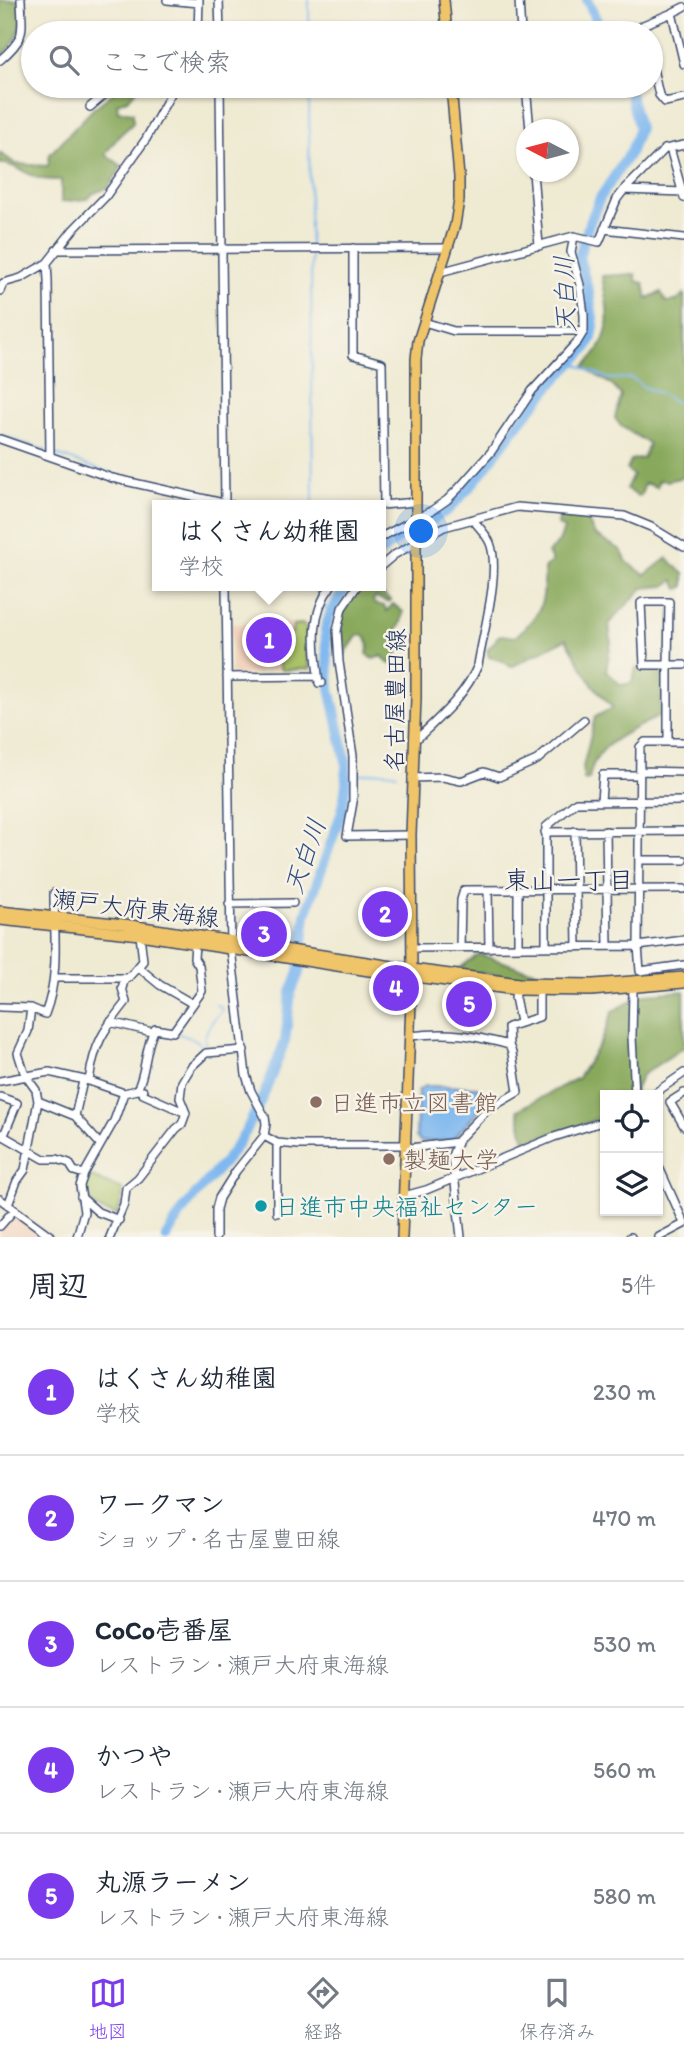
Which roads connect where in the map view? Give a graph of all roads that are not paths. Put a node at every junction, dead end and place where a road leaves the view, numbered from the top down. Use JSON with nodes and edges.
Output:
{"nodes":[{"id":1,"x":21,"y":0,"type":"edge"},
{"id":2,"x":167,"y":0,"type":"edge"},
{"id":3,"x":219,"y":0,"type":"edge"},
{"id":4,"x":444,"y":0,"type":"edge"},
{"id":5,"x":519,"y":0,"type":"edge"},
{"id":6,"x":199,"y":1,"type":"edge"},
{"id":7,"x":684,"y":7,"type":"edge"},
{"id":8,"x":671,"y":13,"type":"junction"},
{"id":9,"x":22,"y":21,"type":"edge"},
{"id":10,"x":198,"y":21,"type":"edge"},
{"id":11,"x":218,"y":21,"type":"edge"},
{"id":12,"x":446,"y":21,"type":"edge"},
{"id":13,"x":521,"y":21,"type":"edge"},
{"id":14,"x":654,"y":21,"type":"edge"},
{"id":15,"x":21,"y":35,"type":"edge"},
{"id":16,"x":0,"y":60,"type":"edge"},
{"id":17,"x":684,"y":64,"type":"edge"},
{"id":18,"x":101,"y":98,"type":"edge"},
{"id":19,"x":169,"y":98,"type":"edge"},
{"id":20,"x":220,"y":98,"type":"edge"},
{"id":21,"x":452,"y":98,"type":"edge"},
{"id":22,"x":527,"y":98,"type":"edge"},
{"id":23,"x":662,"y":98,"type":"edge"},
{"id":24,"x":684,"y":99,"type":"edge"},
{"id":25,"x":90,"y":107,"type":"dead end"},
{"id":26,"x":529,"y":119,"type":"edge"},
{"id":27,"x":684,"y":145,"type":"edge"},
{"id":28,"x":670,"y":148,"type":"junction"},
{"id":29,"x":534,"y":182,"type":"edge"},
{"id":30,"x":624,"y":190,"type":"junction"},
{"id":31,"x":683,"y":194,"type":"edge"},
{"id":32,"x":604,"y":229,"type":"junction"},
{"id":33,"x":574,"y":236,"type":"junction"},
{"id":34,"x":684,"y":238,"type":"edge"},
{"id":35,"x":539,"y":246,"type":"junction"},
{"id":36,"x":222,"y":248,"type":"junction"},
{"id":37,"x":353,"y":248,"type":"junction"},
{"id":38,"x":448,"y":248,"type":"junction"},
{"id":39,"x":57,"y":250,"type":"junction"},
{"id":40,"x":47,"y":263,"type":"junction"},
{"id":41,"x":440,"y":272,"type":"junction"},
{"id":42,"x":0,"y":291,"type":"edge"},
{"id":43,"x":424,"y":322,"type":"junction"},
{"id":44,"x":584,"y":331,"type":"junction"},
{"id":45,"x":0,"y":439,"type":"edge"},
{"id":46,"x":50,"y":455,"type":"junction"},
{"id":47,"x":206,"y":500,"type":"edge"},
{"id":48,"x":227,"y":500,"type":"edge"},
{"id":49,"x":382,"y":500,"type":"edge"},
{"id":50,"x":416,"y":502,"type":"junction"},
{"id":51,"x":386,"y":505,"type":"edge"},
{"id":52,"x":416,"y":519,"type":"junction"},
{"id":53,"x":473,"y":520,"type":"junction"},
{"id":54,"x":386,"y":534,"type":"edge"},
{"id":55,"x":416,"y":540,"type":"junction"},
{"id":56,"x":684,"y":547,"type":"edge"},
{"id":57,"x":386,"y":562,"type":"edge"},
{"id":58,"x":226,"y":591,"type":"edge"},
{"id":59,"x":327,"y":591,"type":"edge"},
{"id":60,"x":354,"y":591,"type":"edge"},
{"id":61,"x":668,"y":665,"type":"junction"},
{"id":62,"x":684,"y":665,"type":"edge"},
{"id":63,"x":227,"y":677,"type":"junction"},
{"id":64,"x":584,"y":720,"type":"dead end"},
{"id":65,"x":415,"y":737,"type":"junction"},
{"id":66,"x":668,"y":742,"type":"junction"},
{"id":67,"x":684,"y":742,"type":"edge"},
{"id":68,"x":684,"y":772,"type":"edge"},
{"id":69,"x":639,"y":773,"type":"junction"},
{"id":70,"x":412,"y":778,"type":"junction"},
{"id":71,"x":601,"y":801,"type":"junction"},
{"id":72,"x":640,"y":801,"type":"junction"},
{"id":73,"x":684,"y":801,"type":"edge"},
{"id":74,"x":639,"y":830,"type":"junction"},
{"id":75,"x":575,"y":831,"type":"junction"},
{"id":76,"x":606,"y":831,"type":"junction"},
{"id":77,"x":684,"y":831,"type":"edge"},
{"id":78,"x":545,"y":832,"type":"junction"},
{"id":79,"x":411,"y":835,"type":"junction"},
{"id":80,"x":639,"y":860,"type":"junction"},
{"id":81,"x":684,"y":860,"type":"edge"},
{"id":82,"x":638,"y":888,"type":"junction"},
{"id":83,"x":546,"y":889,"type":"junction"},
{"id":84,"x":577,"y":889,"type":"junction"},
{"id":85,"x":607,"y":889,"type":"junction"},
{"id":86,"x":684,"y":889,"type":"edge"},
{"id":87,"x":488,"y":890,"type":"junction"},
{"id":88,"x":518,"y":890,"type":"junction"},
{"id":89,"x":54,"y":893,"type":"dead end"},
{"id":90,"x":293,"y":903,"type":"dead end"},
{"id":91,"x":229,"y":904,"type":"junction"},
{"id":92,"x":0,"y":911,"type":"edge"},
{"id":93,"x":0,"y":920,"type":"edge"},
{"id":94,"x":54,"y":921,"type":"junction"},
{"id":95,"x":140,"y":935,"type":"junction"},
{"id":96,"x":684,"y":940,"type":"edge"},
{"id":97,"x":195,"y":944,"type":"junction"},
{"id":98,"x":231,"y":945,"type":"junction"},
{"id":99,"x":608,"y":946,"type":"junction"},
{"id":100,"x":638,"y":946,"type":"junction"},
{"id":101,"x":518,"y":947,"type":"junction"},
{"id":102,"x":546,"y":947,"type":"junction"},
{"id":103,"x":577,"y":947,"type":"junction"},
{"id":104,"x":412,"y":948,"type":"junction"},
{"id":105,"x":460,"y":948,"type":"junction"},
{"id":106,"x":489,"y":948,"type":"junction"},
{"id":107,"x":684,"y":965,"type":"edge"},
{"id":108,"x":138,"y":967,"type":"junction"},
{"id":109,"x":412,"y":973,"type":"junction"},
{"id":110,"x":684,"y":977,"type":"edge"},
{"id":111,"x":55,"y":978,"type":"junction"},
{"id":112,"x":125,"y":978,"type":"junction"},
{"id":113,"x":684,"y":984,"type":"edge"},
{"id":114,"x":633,"y":989,"type":"junction"},
{"id":115,"x":516,"y":990,"type":"junction"},
{"id":116,"x":539,"y":990,"type":"junction"},
{"id":117,"x":192,"y":1003,"type":"junction"},
{"id":118,"x":0,"y":1007,"type":"edge"},
{"id":119,"x":31,"y":1008,"type":"junction"},
{"id":120,"x":520,"y":1021,"type":"junction"},
{"id":121,"x":110,"y":1022,"type":"junction"},
{"id":122,"x":152,"y":1032,"type":"junction"},
{"id":123,"x":410,"y":1036,"type":"junction"},
{"id":124,"x":509,"y":1045,"type":"junction"},
{"id":125,"x":244,"y":1050,"type":"junction"},
{"id":126,"x":684,"y":1073,"type":"edge"},
{"id":127,"x":25,"y":1075,"type":"junction"},
{"id":128,"x":0,"y":1081,"type":"edge"},
{"id":129,"x":86,"y":1081,"type":"junction"},
{"id":130,"x":137,"y":1090,"type":"junction"},
{"id":131,"x":635,"y":1090,"type":"edge"},
{"id":132,"x":660,"y":1090,"type":"edge"},
{"id":133,"x":124,"y":1093,"type":"junction"},
{"id":134,"x":663,"y":1093,"type":"edge"},
{"id":135,"x":684,"y":1093,"type":"edge"},
{"id":136,"x":0,"y":1097,"type":"edge"},
{"id":137,"x":38,"y":1101,"type":"junction"},
{"id":138,"x":670,"y":1102,"type":"junction"},
{"id":139,"x":186,"y":1113,"type":"junction"},
{"id":140,"x":75,"y":1116,"type":"junction"},
{"id":141,"x":600,"y":1123,"type":"edge"},
{"id":142,"x":684,"y":1126,"type":"edge"},
{"id":143,"x":264,"y":1136,"type":"junction"},
{"id":144,"x":2,"y":1137,"type":"edge"},
{"id":145,"x":457,"y":1142,"type":"junction"},
{"id":146,"x":277,"y":1143,"type":"junction"},
{"id":147,"x":100,"y":1144,"type":"junction"},
{"id":148,"x":405,"y":1145,"type":"junction"},
{"id":149,"x":29,"y":1150,"type":"junction"},
{"id":150,"x":84,"y":1174,"type":"junction"},
{"id":151,"x":663,"y":1176,"type":"edge"},
{"id":152,"x":454,"y":1178,"type":"junction"},
{"id":153,"x":404,"y":1196,"type":"junction"},
{"id":154,"x":81,"y":1197,"type":"junction"},
{"id":155,"x":0,"y":1199,"type":"edge"},
{"id":156,"x":11,"y":1207,"type":"junction"},
{"id":157,"x":277,"y":1213,"type":"dead end"},
{"id":158,"x":119,"y":1220,"type":"junction"},
{"id":159,"x":684,"y":1223,"type":"edge"},
{"id":160,"x":0,"y":1226,"type":"edge"},
{"id":161,"x":52,"y":1237,"type":"edge"},
{"id":162,"x":77,"y":1237,"type":"edge"},
{"id":163,"x":110,"y":1237,"type":"edge"},
{"id":164,"x":216,"y":1237,"type":"edge"},
{"id":165,"x":402,"y":1237,"type":"edge"},
{"id":166,"x":461,"y":1237,"type":"edge"},
{"id":167,"x":659,"y":1237,"type":"edge"}],
"edges":[{"from":1,"to":9,"type":"street"},
{"from":2,"to":6,"type":"street"},
{"from":3,"to":11,"type":"street"},
{"from":4,"to":12,"type":"main road"},
{"from":5,"to":13,"type":"street"},
{"from":6,"to":10,"type":"street"},
{"from":7,"to":8,"type":"street"},
{"from":8,"to":14,"type":"street"},
{"from":8,"to":17,"type":"street"},
{"from":15,"to":16,"type":"street"},
{"from":18,"to":25,"type":"street"},
{"from":19,"to":39,"type":"street"},
{"from":20,"to":36,"type":"street"},
{"from":21,"to":38,"type":"main road","name":"名古屋豊田線"},
{"from":22,"to":26,"type":"street"},
{"from":23,"to":24,"type":"street"},
{"from":27,"to":28,"type":"street"},
{"from":28,"to":30,"type":"street"},
{"from":28,"to":31,"type":"street"},
{"from":29,"to":35,"type":"street"},
{"from":30,"to":31,"type":"street"},
{"from":30,"to":32,"type":"street"},
{"from":32,"to":33,"type":"street"},
{"from":32,"to":34,"type":"street"},
{"from":33,"to":35,"type":"street"},
{"from":33,"to":44,"type":"street"},
{"from":35,"to":41,"type":"street"},
{"from":36,"to":37,"type":"street"},
{"from":36,"to":39,"type":"street"},
{"from":36,"to":48,"type":"street"},
{"from":37,"to":38,"type":"street"},
{"from":37,"to":49,"type":"street"},
{"from":38,"to":41,"type":"main road","name":"名古屋豊田線"},
{"from":39,"to":40,"type":"street"},
{"from":40,"to":42,"type":"street"},
{"from":40,"to":46,"type":"street"},
{"from":41,"to":43,"type":"main road","name":"名古屋豊田線"},
{"from":43,"to":44,"type":"street"},
{"from":43,"to":50,"type":"main road","name":"名古屋豊田線"},
{"from":44,"to":52,"type":"street"},
{"from":45,"to":46,"type":"street"},
{"from":46,"to":47,"type":"street"},
{"from":50,"to":51,"type":"street"},
{"from":50,"to":52,"type":"main road","name":"名古屋豊田線"},
{"from":52,"to":54,"type":"street"},
{"from":52,"to":55,"type":"main road","name":"名古屋豊田線"},
{"from":53,"to":55,"type":"street"},
{"from":53,"to":56,"type":"street"},
{"from":53,"to":65,"type":"street"},
{"from":55,"to":57,"type":"street"},
{"from":55,"to":65,"type":"main road","name":"名古屋豊田線"},
{"from":58,"to":63,"type":"street"},
{"from":59,"to":63,"type":"street"},
{"from":60,"to":79,"type":"street"},
{"from":61,"to":61,"type":"street"},
{"from":61,"to":62,"type":"street"},
{"from":61,"to":66,"type":"street"},
{"from":63,"to":91,"type":"street"},
{"from":64,"to":70,"type":"street"},
{"from":65,"to":70,"type":"main road","name":"名古屋豊田線"},
{"from":66,"to":67,"type":"street"},
{"from":66,"to":69,"type":"street"},
{"from":68,"to":69,"type":"street"},
{"from":69,"to":71,"type":"street"},
{"from":69,"to":72,"type":"street"},
{"from":70,"to":79,"type":"main road","name":"名古屋豊田線"},
{"from":71,"to":72,"type":"street"},
{"from":71,"to":78,"type":"street"},
{"from":72,"to":73,"type":"street"},
{"from":72,"to":74,"type":"street"},
{"from":74,"to":76,"type":"street"},
{"from":74,"to":77,"type":"street"},
{"from":74,"to":80,"type":"street"},
{"from":75,"to":76,"type":"street"},
{"from":75,"to":78,"type":"street"},
{"from":75,"to":84,"type":"street"},
{"from":76,"to":85,"type":"street"},
{"from":78,"to":83,"type":"street"},
{"from":79,"to":104,"type":"main road","name":"名古屋豊田線"},
{"from":80,"to":81,"type":"street"},
{"from":80,"to":82,"type":"street"},
{"from":82,"to":85,"type":"street"},
{"from":82,"to":86,"type":"street"},
{"from":82,"to":100,"type":"street"},
{"from":83,"to":84,"type":"street"},
{"from":83,"to":88,"type":"street"},
{"from":83,"to":102,"type":"street"},
{"from":84,"to":85,"type":"street"},
{"from":84,"to":103,"type":"street"},
{"from":85,"to":99,"type":"street"},
{"from":87,"to":88,"type":"street"},
{"from":87,"to":105,"type":"street"},
{"from":87,"to":106,"type":"street"},
{"from":88,"to":101,"type":"street"},
{"from":89,"to":94,"type":"street"},
{"from":90,"to":91,"type":"street"},
{"from":91,"to":98,"type":"street"},
{"from":92,"to":94,"type":"main road","name":"瀬戸大府東海線"},
{"from":93,"to":94,"type":"main road","name":"瀬戸大府東海線"},
{"from":94,"to":95,"type":"main road","name":"瀬戸大府東海線"},
{"from":94,"to":98,"type":"main road","name":"瀬戸大府東海線"},
{"from":94,"to":111,"type":"street"},
{"from":95,"to":97,"type":"main road","name":"瀬戸大府東海線"},
{"from":95,"to":108,"type":"street"},
{"from":96,"to":100,"type":"street"},
{"from":97,"to":98,"type":"main road","name":"瀬戸大府東海線"},
{"from":97,"to":117,"type":"street"},
{"from":98,"to":109,"type":"main road","name":"瀬戸大府東海線"},
{"from":98,"to":125,"type":"street"},
{"from":99,"to":100,"type":"street"},
{"from":99,"to":103,"type":"street"},
{"from":100,"to":107,"type":"street"},
{"from":101,"to":102,"type":"street"},
{"from":101,"to":106,"type":"street"},
{"from":102,"to":103,"type":"street"},
{"from":104,"to":105,"type":"street"},
{"from":104,"to":109,"type":"main road","name":"名古屋豊田線"},
{"from":105,"to":106,"type":"street"},
{"from":108,"to":112,"type":"street"},
{"from":108,"to":117,"type":"street"},
{"from":109,"to":110,"type":"main road","name":"瀬戸大府東海線"},
{"from":109,"to":115,"type":"main road","name":"瀬戸大府東海線"},
{"from":109,"to":123,"type":"main road","name":"名古屋豊田線"},
{"from":111,"to":112,"type":"street"},
{"from":111,"to":119,"type":"street"},
{"from":112,"to":121,"type":"street"},
{"from":113,"to":114,"type":"main road","name":"瀬戸大府東海線"},
{"from":114,"to":116,"type":"main road","name":"瀬戸大府東海線"},
{"from":114,"to":131,"type":"street"},
{"from":115,"to":116,"type":"main road","name":"瀬戸大府東海線"},
{"from":115,"to":120,"type":"street"},
{"from":116,"to":120,"type":"street"},
{"from":117,"to":122,"type":"street"},
{"from":118,"to":119,"type":"street"},
{"from":119,"to":127,"type":"street"},
{"from":120,"to":124,"type":"street"},
{"from":121,"to":122,"type":"street"},
{"from":121,"to":129,"type":"street"},
{"from":122,"to":130,"type":"street"},
{"from":123,"to":124,"type":"street"},
{"from":123,"to":148,"type":"main road","name":"名古屋豊田線"},
{"from":124,"to":145,"type":"street"},
{"from":125,"to":139,"type":"street"},
{"from":125,"to":143,"type":"street"},
{"from":126,"to":132,"type":"street"},
{"from":127,"to":128,"type":"street"},
{"from":127,"to":129,"type":"street"},
{"from":127,"to":137,"type":"street"},
{"from":129,"to":133,"type":"street"},
{"from":129,"to":140,"type":"street"},
{"from":130,"to":133,"type":"street"},
{"from":130,"to":139,"type":"street"},
{"from":133,"to":147,"type":"street"},
{"from":134,"to":138,"type":"street"},
{"from":135,"to":138,"type":"street"},
{"from":136,"to":144,"type":"street"},
{"from":137,"to":140,"type":"street"},
{"from":137,"to":149,"type":"street"},
{"from":138,"to":142,"type":"street"},
{"from":139,"to":158,"type":"street"},
{"from":140,"to":147,"type":"street"},
{"from":141,"to":152,"type":"street"},
{"from":143,"to":146,"type":"street"},
{"from":143,"to":164,"type":"street"},
{"from":144,"to":149,"type":"street"},
{"from":145,"to":148,"type":"street"},
{"from":145,"to":152,"type":"street"},
{"from":146,"to":148,"type":"street"},
{"from":146,"to":157,"type":"street"},
{"from":147,"to":150,"type":"street"},
{"from":148,"to":153,"type":"main road","name":"名古屋豊田線"},
{"from":149,"to":150,"type":"street"},
{"from":149,"to":156,"type":"street"},
{"from":150,"to":154,"type":"street"},
{"from":151,"to":159,"type":"street"},
{"from":152,"to":153,"type":"street"},
{"from":152,"to":166,"type":"street"},
{"from":153,"to":165,"type":"main road","name":"名古屋豊田線"},
{"from":154,"to":158,"type":"street"},
{"from":154,"to":162,"type":"street"},
{"from":155,"to":156,"type":"street"},
{"from":156,"to":160,"type":"street"},
{"from":156,"to":161,"type":"street"},
{"from":158,"to":163,"type":"street"},
{"from":159,"to":167,"type":"street"}]}
